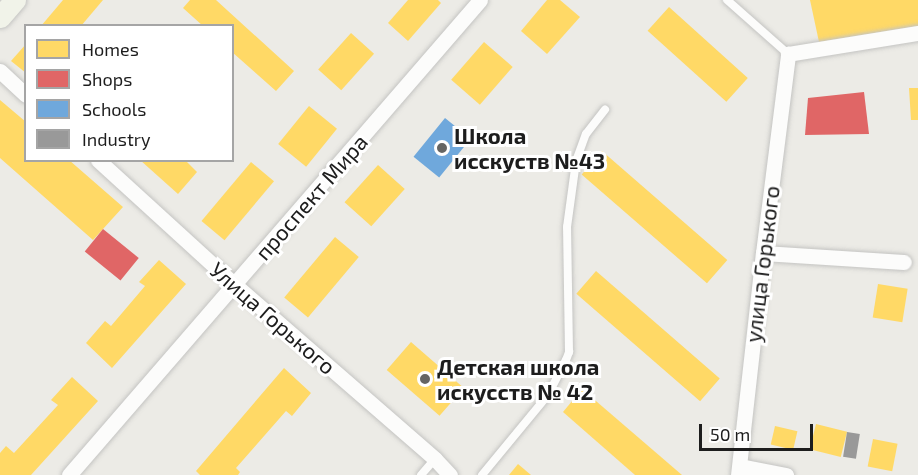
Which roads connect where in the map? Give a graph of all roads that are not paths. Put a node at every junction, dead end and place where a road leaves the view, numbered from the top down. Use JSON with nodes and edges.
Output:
{"nodes":[{"id":1,"x":15,"y":0,"type":"edge"},
{"id":2,"x":480,"y":0,"type":"edge"},
{"id":3,"x":727,"y":0,"type":"edge"},
{"id":4,"x":0,"y":17,"type":"edge"},
{"id":5,"x":918,"y":33,"type":"edge"},
{"id":6,"x":789,"y":54,"type":"junction"},
{"id":7,"x":0,"y":71,"type":"edge"},
{"id":8,"x":24,"y":92,"type":"edge"},
{"id":9,"x":605,"y":110,"type":"dead end"},
{"id":10,"x":100,"y":162,"type":"edge"},
{"id":11,"x":762,"y":253,"type":"junction"},
{"id":12,"x":904,"y":262,"type":"dead end"},
{"id":13,"x":235,"y":285,"type":"junction"},
{"id":14,"x":435,"y":459,"type":"junction"},
{"id":15,"x":739,"y":471,"type":"edge"},
{"id":16,"x":69,"y":475,"type":"edge"},
{"id":17,"x":421,"y":475,"type":"edge"},
{"id":18,"x":450,"y":475,"type":"edge"},
{"id":19,"x":482,"y":475,"type":"edge"},
{"id":20,"x":786,"y":475,"type":"edge"}],
"edges":[{"from":1,"to":4,"type":"street"},
{"from":2,"to":13,"type":"street","name":"проспект Мира"},
{"from":3,"to":6,"type":"lane"},
{"from":5,"to":6,"type":"street"},
{"from":6,"to":11,"type":"street","name":"улица Горького"},
{"from":7,"to":8,"type":"street"},
{"from":9,"to":19,"type":"lane"},
{"from":10,"to":13,"type":"street","name":"Улица Горького"},
{"from":11,"to":12,"type":"street"},
{"from":11,"to":15,"type":"street","name":"улица Горького"},
{"from":13,"to":14,"type":"street","name":"Улица Горького"},
{"from":13,"to":16,"type":"street","name":"проспект Мира"},
{"from":14,"to":17,"type":"lane"},
{"from":14,"to":18,"type":"street","name":"Улица Горького"},
{"from":15,"to":20,"type":"street"}]}
